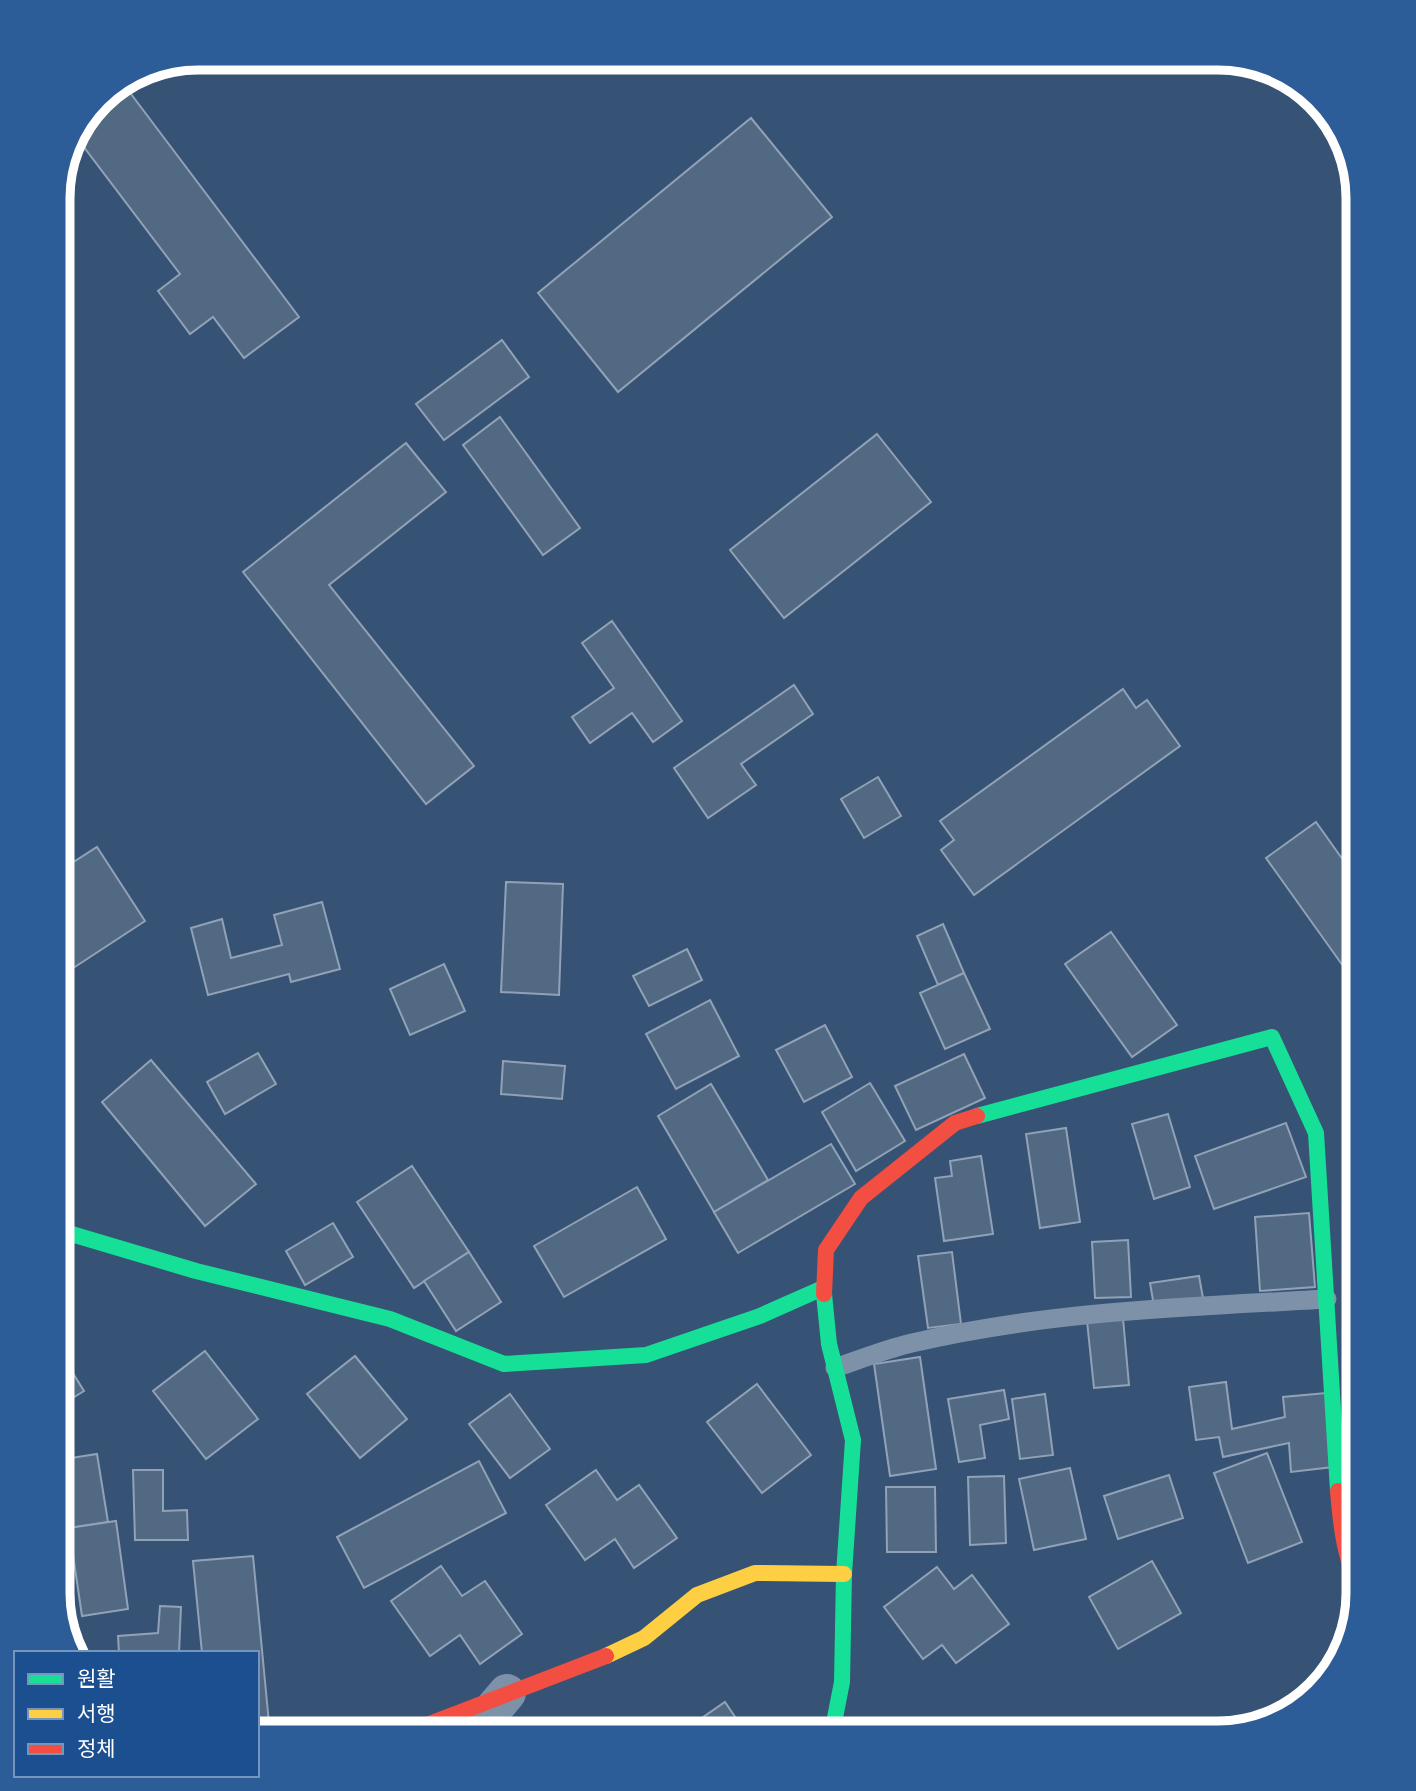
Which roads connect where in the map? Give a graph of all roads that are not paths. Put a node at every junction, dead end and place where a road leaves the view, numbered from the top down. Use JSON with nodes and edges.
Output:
{"nodes":[{"id":1,"x":70,"y":1234,"type":"edge"},
{"id":2,"x":823,"y":1288,"type":"junction"},
{"id":3,"x":1327,"y":1299,"type":"junction"},
{"id":4,"x":835,"y":1368,"type":"junction"},
{"id":5,"x":1346,"y":1544,"type":"edge"},
{"id":6,"x":844,"y":1574,"type":"junction"},
{"id":7,"x":507,"y":1693,"type":"junction"},
{"id":8,"x":436,"y":1721,"type":"edge"},
{"id":9,"x":483,"y":1721,"type":"edge"},
{"id":10,"x":834,"y":1721,"type":"edge"}],
"edges":[{"from":1,"to":2,"type":"street"},
{"from":2,"to":3,"type":"street"},
{"from":2,"to":4,"type":"street"},
{"from":3,"to":4,"type":"lane"},
{"from":3,"to":5,"type":"street"},
{"from":4,"to":6,"type":"street"},
{"from":6,"to":7,"type":"street"},
{"from":6,"to":10,"type":"street"},
{"from":7,"to":8,"type":"street"},
{"from":7,"to":9,"type":"street"}]}
